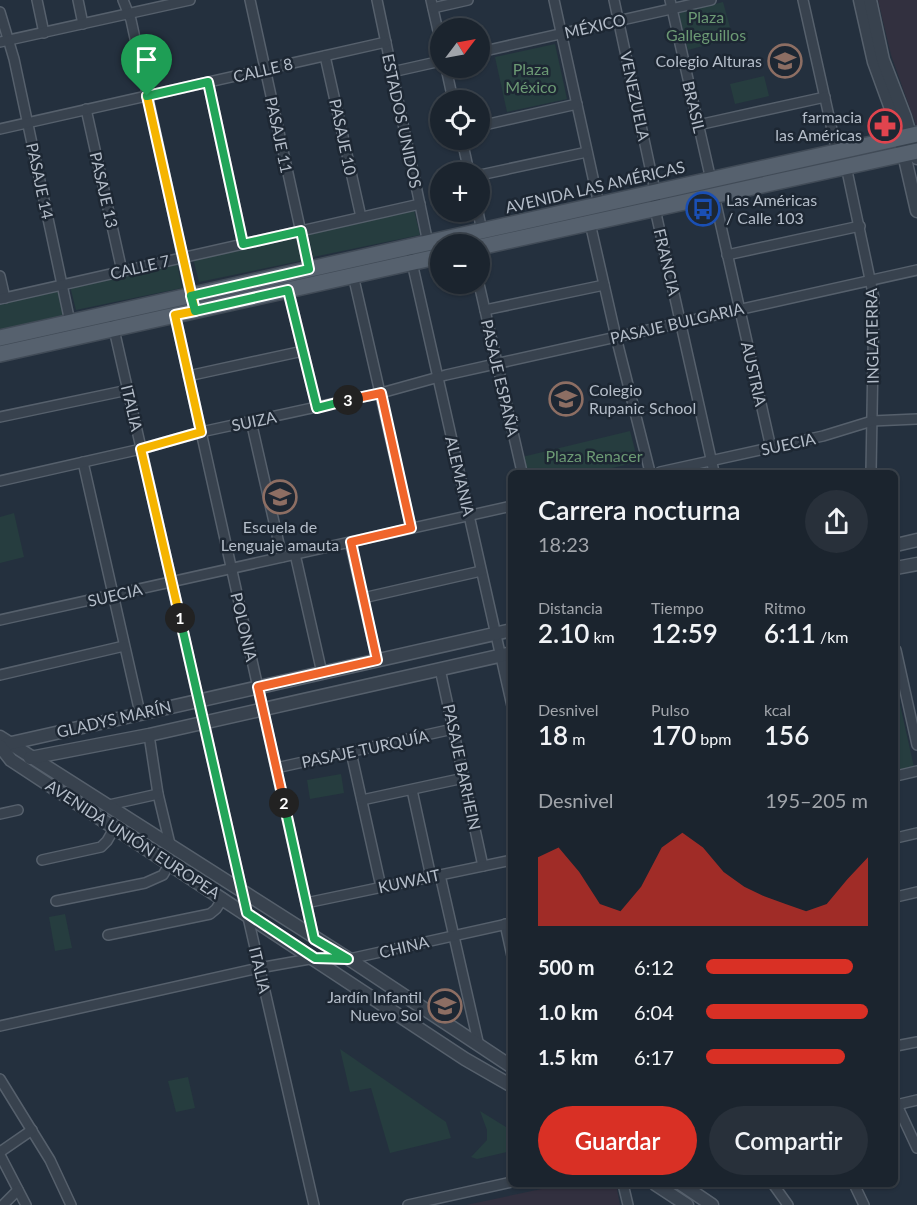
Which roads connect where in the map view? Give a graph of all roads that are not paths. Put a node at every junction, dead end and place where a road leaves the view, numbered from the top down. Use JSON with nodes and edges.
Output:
{"nodes":[{"id":1,"x":37,"y":0,"type":"edge"},
{"id":2,"x":78,"y":0,"type":"edge"},
{"id":3,"x":123,"y":0,"type":"edge"},
{"id":4,"x":190,"y":0,"type":"edge"},
{"id":5,"x":250,"y":0,"type":"edge"},
{"id":6,"x":377,"y":0,"type":"edge"},
{"id":7,"x":468,"y":0,"type":"edge"},
{"id":8,"x":554,"y":0,"type":"edge"},
{"id":9,"x":614,"y":0,"type":"edge"},
{"id":10,"x":711,"y":0,"type":"edge"},
{"id":11,"x":802,"y":0,"type":"edge"},
{"id":12,"x":860,"y":0,"type":"edge"},
{"id":13,"x":870,"y":0,"type":"edge"},
{"id":14,"x":167,"y":2,"type":"edge"},
{"id":15,"x":432,"y":4,"type":"edge"},
{"id":16,"x":671,"y":4,"type":"edge"},
{"id":17,"x":0,"y":12,"type":"edge"},
{"id":18,"x":128,"y":14,"type":"junction"},
{"id":19,"x":618,"y":21,"type":"junction"},
{"id":20,"x":83,"y":24,"type":"junction"},
{"id":21,"x":44,"y":33,"type":"junction"},
{"id":22,"x":561,"y":34,"type":"junction"},
{"id":23,"x":4,"y":42,"type":"edge"},
{"id":24,"x":386,"y":42,"type":"junction"},
{"id":25,"x":490,"y":50,"type":"edge"},
{"id":26,"x":325,"y":56,"type":"junction"},
{"id":27,"x":430,"y":63,"type":"edge"},
{"id":28,"x":265,"y":69,"type":"junction"},
{"id":29,"x":392,"y":72,"type":"junction"},
{"id":30,"x":208,"y":82,"type":"junction"},
{"id":31,"x":147,"y":96,"type":"junction"},
{"id":32,"x":825,"y":97,"type":"junction"},
{"id":33,"x":577,"y":104,"type":"junction"},
{"id":34,"x":86,"y":109,"type":"junction"},
{"id":35,"x":27,"y":123,"type":"junction"},
{"id":36,"x":490,"y":124,"type":"edge"},
{"id":37,"x":698,"y":124,"type":"junction"},
{"id":38,"x":0,"y":129,"type":"edge"},
{"id":39,"x":912,"y":146,"type":"edge"},
{"id":40,"x":587,"y":152,"type":"junction"},
{"id":41,"x":837,"y":152,"type":"junction"},
{"id":42,"x":846,"y":166,"type":"junction"},
{"id":43,"x":490,"y":173,"type":"edge"},
{"id":44,"x":712,"y":188,"type":"junction"},
{"id":45,"x":656,"y":192,"type":"junction"},
{"id":46,"x":420,"y":204,"type":"junction"},
{"id":47,"x":599,"y":205,"type":"junction"},
{"id":48,"x":655,"y":208,"type":"junction"},
{"id":49,"x":917,"y":211,"type":"edge"},
{"id":50,"x":361,"y":218,"type":"junction"},
{"id":51,"x":480,"y":222,"type":"edge"},
{"id":52,"x":590,"y":223,"type":"junction"},
{"id":53,"x":860,"y":226,"type":"junction"},
{"id":54,"x":301,"y":231,"type":"junction"},
{"id":55,"x":482,"y":231,"type":"junction"},
{"id":56,"x":428,"y":243,"type":"junction"},
{"id":57,"x":243,"y":244,"type":"junction"},
{"id":58,"x":490,"y":245,"type":"edge"},
{"id":59,"x":408,"y":247,"type":"junction"},
{"id":60,"x":728,"y":255,"type":"junction"},
{"id":61,"x":183,"y":258,"type":"junction"},
{"id":62,"x":430,"y":258,"type":"edge"},
{"id":63,"x":412,"y":262,"type":"junction"},
{"id":64,"x":309,"y":269,"type":"junction"},
{"id":65,"x":917,"y":270,"type":"edge"},
{"id":66,"x":122,"y":272,"type":"junction"},
{"id":67,"x":353,"y":275,"type":"junction"},
{"id":68,"x":0,"y":276,"type":"edge"},
{"id":69,"x":872,"y":280,"type":"junction"},
{"id":70,"x":62,"y":285,"type":"junction"},
{"id":71,"x":604,"y":285,"type":"junction"},
{"id":72,"x":288,"y":290,"type":"junction"},
{"id":73,"x":481,"y":294,"type":"edge"},
{"id":74,"x":2,"y":299,"type":"edge"},
{"id":75,"x":193,"y":303,"type":"junction"},
{"id":76,"x":740,"y":309,"type":"junction"},
{"id":77,"x":485,"y":310,"type":"junction"},
{"id":78,"x":175,"y":315,"type":"junction"},
{"id":79,"x":112,"y":321,"type":"junction"},
{"id":80,"x":70,"y":322,"type":"junction"},
{"id":81,"x":681,"y":322,"type":"junction"},
{"id":82,"x":616,"y":337,"type":"junction"},
{"id":83,"x":0,"y":338,"type":"edge"},
{"id":84,"x":303,"y":351,"type":"junction"},
{"id":85,"x":0,"y":354,"type":"edge"},
{"id":86,"x":497,"y":364,"type":"junction"},
{"id":87,"x":188,"y":376,"type":"junction"},
{"id":88,"x":438,"y":378,"type":"junction"},
{"id":89,"x":128,"y":390,"type":"junction"},
{"id":90,"x":381,"y":393,"type":"junction"},
{"id":91,"x":317,"y":408,"type":"junction"},
{"id":92,"x":0,"y":417,"type":"edge"},
{"id":93,"x":917,"y":419,"type":"edge"},
{"id":94,"x":251,"y":421,"type":"junction"},
{"id":95,"x":872,"y":421,"type":"junction"},
{"id":96,"x":201,"y":432,"type":"junction"},
{"id":97,"x":771,"y":448,"type":"junction"},
{"id":98,"x":141,"y":449,"type":"junction"},
{"id":99,"x":711,"y":461,"type":"junction"},
{"id":100,"x":83,"y":462,"type":"junction"},
{"id":101,"x":522,"y":470,"type":"edge"},
{"id":102,"x":649,"y":470,"type":"edge"},
{"id":103,"x":669,"y":470,"type":"edge"},
{"id":104,"x":713,"y":470,"type":"edge"},
{"id":105,"x":871,"y":470,"type":"edge"},
{"id":106,"x":0,"y":481,"type":"edge"},
{"id":107,"x":508,"y":507,"type":"edge"},
{"id":108,"x":469,"y":515,"type":"junction"},
{"id":109,"x":411,"y":528,"type":"junction"},
{"id":110,"x":917,"y":540,"type":"edge"},
{"id":111,"x":351,"y":542,"type":"junction"},
{"id":112,"x":898,"y":545,"type":"edge"},
{"id":113,"x":295,"y":554,"type":"junction"},
{"id":114,"x":282,"y":557,"type":"junction"},
{"id":115,"x":917,"y":564,"type":"edge"},
{"id":116,"x":898,"y":568,"type":"edge"},
{"id":117,"x":231,"y":569,"type":"junction"},
{"id":118,"x":481,"y":572,"type":"junction"},
{"id":119,"x":171,"y":582,"type":"junction"},
{"id":120,"x":113,"y":595,"type":"junction"},
{"id":121,"x":363,"y":598,"type":"junction"},
{"id":122,"x":0,"y":620,"type":"edge"},
{"id":123,"x":508,"y":631,"type":"edge"},
{"id":124,"x":495,"y":634,"type":"junction"},
{"id":125,"x":124,"y":646,"type":"junction"},
{"id":126,"x":506,"y":655,"type":"edge"},
{"id":127,"x":898,"y":659,"type":"edge"},
{"id":128,"x":377,"y":660,"type":"junction"},
{"id":129,"x":440,"y":669,"type":"junction"},
{"id":130,"x":508,"y":672,"type":"edge"},
{"id":131,"x":321,"y":673,"type":"junction"},
{"id":132,"x":0,"y":675,"type":"edge"},
{"id":133,"x":258,"y":687,"type":"junction"},
{"id":134,"x":917,"y":697,"type":"edge"},
{"id":135,"x":907,"y":699,"type":"junction"},
{"id":136,"x":198,"y":700,"type":"junction"},
{"id":137,"x":263,"y":708,"type":"junction"},
{"id":138,"x":140,"y":713,"type":"junction"},
{"id":139,"x":203,"y":722,"type":"junction"},
{"id":140,"x":453,"y":729,"type":"junction"},
{"id":141,"x":149,"y":735,"type":"junction"},
{"id":142,"x":917,"y":745,"type":"edge"},
{"id":143,"x":3,"y":748,"type":"edge"},
{"id":144,"x":351,"y":752,"type":"junction"},
{"id":145,"x":34,"y":758,"type":"junction"},
{"id":146,"x":276,"y":768,"type":"junction"},
{"id":147,"x":917,"y":771,"type":"edge"},
{"id":148,"x":898,"y":776,"type":"edge"},
{"id":149,"x":464,"y":778,"type":"junction"},
{"id":150,"x":412,"y":790,"type":"junction"},
{"id":151,"x":158,"y":794,"type":"junction"},
{"id":152,"x":362,"y":800,"type":"junction"},
{"id":153,"x":108,"y":805,"type":"junction"},
{"id":154,"x":18,"y":810,"type":"dead end"},
{"id":155,"x":0,"y":814,"type":"edge"},
{"id":156,"x":115,"y":827,"type":"junction"},
{"id":157,"x":917,"y":833,"type":"edge"},
{"id":158,"x":898,"y":838,"type":"edge"},
{"id":159,"x":170,"y":844,"type":"junction"},
{"id":160,"x":42,"y":860,"type":"dead end"},
{"id":161,"x":508,"y":861,"type":"edge"},
{"id":162,"x":170,"y":863,"type":"junction"},
{"id":163,"x":483,"y":866,"type":"junction"},
{"id":164,"x":435,"y":876,"type":"junction"},
{"id":165,"x":381,"y":887,"type":"junction"},
{"id":166,"x":242,"y":891,"type":"junction"},
{"id":167,"x":917,"y":892,"type":"edge"},
{"id":168,"x":898,"y":897,"type":"edge"},
{"id":169,"x":223,"y":898,"type":"junction"},
{"id":170,"x":56,"y":901,"type":"dead end"},
{"id":171,"x":306,"y":903,"type":"junction"},
{"id":172,"x":247,"y":913,"type":"junction"},
{"id":173,"x":508,"y":924,"type":"edge"},
{"id":174,"x":108,"y":935,"type":"dead end"},
{"id":175,"x":453,"y":936,"type":"junction"},
{"id":176,"x":314,"y":939,"type":"junction"},
{"id":177,"x":315,"y":958,"type":"junction"},
{"id":178,"x":348,"y":959,"type":"junction"},
{"id":179,"x":259,"y":968,"type":"junction"},
{"id":180,"x":0,"y":1026,"type":"edge"},
{"id":181,"x":917,"y":1042,"type":"edge"},
{"id":182,"x":479,"y":1046,"type":"junction"},
{"id":183,"x":898,"y":1046,"type":"edge"},
{"id":184,"x":508,"y":1064,"type":"edge"},
{"id":185,"x":0,"y":1079,"type":"edge"},
{"id":186,"x":508,"y":1084,"type":"edge"},
{"id":187,"x":917,"y":1100,"type":"edge"},
{"id":188,"x":898,"y":1105,"type":"edge"},
{"id":189,"x":898,"y":1109,"type":"edge"},
{"id":190,"x":32,"y":1130,"type":"junction"},
{"id":191,"x":917,"y":1148,"type":"edge"},
{"id":192,"x":0,"y":1154,"type":"edge"},
{"id":193,"x":508,"y":1183,"type":"edge"},
{"id":194,"x":624,"y":1187,"type":"edge"},
{"id":195,"x":660,"y":1187,"type":"edge"},
{"id":196,"x":685,"y":1187,"type":"edge"},
{"id":197,"x":775,"y":1187,"type":"edge"},
{"id":198,"x":855,"y":1187,"type":"edge"},
{"id":199,"x":18,"y":1190,"type":"junction"},
{"id":200,"x":3,"y":1205,"type":"edge"},
{"id":201,"x":26,"y":1205,"type":"edge"},
{"id":202,"x":71,"y":1205,"type":"edge"},
{"id":203,"x":314,"y":1205,"type":"edge"},
{"id":204,"x":408,"y":1205,"type":"edge"},
{"id":205,"x":628,"y":1205,"type":"edge"},
{"id":206,"x":687,"y":1205,"type":"edge"},
{"id":207,"x":712,"y":1205,"type":"edge"},
{"id":208,"x":788,"y":1205,"type":"edge"},
{"id":209,"x":864,"y":1205,"type":"edge"}],
"edges":[{"from":1,"to":21,"type":"street"},
{"from":2,"to":20,"type":"street"},
{"from":3,"to":18,"type":"street"},
{"from":4,"to":14,"type":"street"},
{"from":5,"to":28,"type":"street","name":"PASAJE 11"},
{"from":6,"to":24,"type":"street","name":"ESTADOS UNIDOS"},
{"from":7,"to":15,"type":"street"},
{"from":8,"to":22,"type":"street"},
{"from":9,"to":19,"type":"street","name":"VENEZUELA"},
{"from":10,"to":16,"type":"street","name":"MÉXICO"},
{"from":11,"to":32,"type":"street"},
{"from":12,"to":39,"type":"street"},
{"from":13,"to":39,"type":"street"},
{"from":14,"to":18,"type":"street"},
{"from":16,"to":19,"type":"street","name":"MÉXICO"},
{"from":16,"to":37,"type":"street","name":"BRASIL"},
{"from":17,"to":23,"type":"street","name":"PASAJE 14"},
{"from":18,"to":20,"type":"street"},
{"from":18,"to":31,"type":"street"},
{"from":19,"to":22,"type":"street","name":"MÉXICO"},
{"from":19,"to":45,"type":"street","name":"VENEZUELA"},
{"from":20,"to":21,"type":"street"},
{"from":21,"to":23,"type":"street"},
{"from":22,"to":25,"type":"street","name":"MÉXICO"},
{"from":22,"to":33,"type":"street"},
{"from":23,"to":35,"type":"street","name":"PASAJE 14"},
{"from":24,"to":26,"type":"street","name":"CALLE 8"},
{"from":24,"to":29,"type":"street","name":"ESTADOS UNIDOS"},
{"from":26,"to":28,"type":"street","name":"CALLE 8"},
{"from":26,"to":50,"type":"street","name":"PASAJE 10"},
{"from":27,"to":29,"type":"street"},
{"from":28,"to":30,"type":"street","name":"CALLE 8"},
{"from":28,"to":54,"type":"street","name":"PASAJE 11"},
{"from":29,"to":46,"type":"street","name":"ESTADOS UNIDOS"},
{"from":30,"to":31,"type":"street","name":"CALLE 8"},
{"from":30,"to":57,"type":"street"},
{"from":31,"to":34,"type":"street","name":"CALLE 8"},
{"from":31,"to":61,"type":"street"},
{"from":32,"to":37,"type":"street"},
{"from":32,"to":41,"type":"street"},
{"from":33,"to":36,"type":"street"},
{"from":33,"to":40,"type":"street"},
{"from":34,"to":35,"type":"street","name":"CALLE 8"},
{"from":34,"to":66,"type":"street","name":"PASAJE 13"},
{"from":35,"to":38,"type":"street","name":"CALLE 8"},
{"from":35,"to":70,"type":"street","name":"PASAJE 14"},
{"from":37,"to":44,"type":"street","name":"BRASIL"},
{"from":39,"to":41,"type":"main road","name":"AVENIDA LAS AMÉRICAS"},
{"from":39,"to":42,"type":"main road","name":"AVENIDA LAS AMÉRICAS"},
{"from":39,"to":49,"type":"street"},
{"from":40,"to":43,"type":"street"},
{"from":40,"to":47,"type":"street"},
{"from":41,"to":44,"type":"main road","name":"AVENIDA LAS AMÉRICAS"},
{"from":42,"to":44,"type":"main road","name":"AVENIDA LAS AMÉRICAS"},
{"from":42,"to":53,"type":"street","name":"INGLATERRA"},
{"from":44,"to":45,"type":"main road","name":"AVENIDA LAS AMÉRICAS"},
{"from":44,"to":48,"type":"main road","name":"AVENIDA LAS AMÉRICAS"},
{"from":44,"to":60,"type":"street","name":"AUSTRIA"},
{"from":45,"to":47,"type":"main road","name":"AVENIDA LAS AMÉRICAS"},
{"from":45,"to":48,"type":"street","name":"FRANCIA"},
{"from":46,"to":50,"type":"street","name":"CALLE 7"},
{"from":46,"to":56,"type":"street","name":"ESTADOS UNIDOS"},
{"from":47,"to":55,"type":"main road","name":"AVENIDA LAS AMÉRICAS"},
{"from":48,"to":52,"type":"main road","name":"AVENIDA LAS AMÉRICAS"},
{"from":48,"to":81,"type":"street","name":"FRANCIA"},
{"from":50,"to":54,"type":"street","name":"CALLE 7"},
{"from":51,"to":55,"type":"street"},
{"from":52,"to":58,"type":"main road","name":"AVENIDA LAS AMÉRICAS"},
{"from":52,"to":71,"type":"street"},
{"from":53,"to":60,"type":"street"},
{"from":53,"to":69,"type":"street","name":"INGLATERRA"},
{"from":54,"to":57,"type":"street","name":"CALLE 7"},
{"from":54,"to":64,"type":"street","name":"PASAJE 11"},
{"from":55,"to":56,"type":"main road","name":"AVENIDA LAS AMÉRICAS"},
{"from":56,"to":59,"type":"main road","name":"AVENIDA LAS AMÉRICAS"},
{"from":57,"to":61,"type":"street","name":"CALLE 7"},
{"from":59,"to":63,"type":"street","name":"ALEMANIA"},
{"from":59,"to":64,"type":"main road","name":"AVENIDA LAS AMÉRICAS"},
{"from":60,"to":76,"type":"street","name":"AUSTRIA"},
{"from":61,"to":66,"type":"street","name":"CALLE 7"},
{"from":61,"to":75,"type":"street"},
{"from":62,"to":63,"type":"main road","name":"AVENIDA LAS AMÉRICAS"},
{"from":63,"to":67,"type":"main road","name":"AVENIDA LAS AMÉRICAS"},
{"from":63,"to":88,"type":"street","name":"ALEMANIA"},
{"from":64,"to":75,"type":"main road","name":"AVENIDA LAS AMÉRICAS"},
{"from":65,"to":69,"type":"street","name":"PASAJE BULGARIA"},
{"from":66,"to":70,"type":"street","name":"CALLE 7"},
{"from":67,"to":72,"type":"main road","name":"AVENIDA LAS AMÉRICAS"},
{"from":67,"to":90,"type":"street"},
{"from":68,"to":74,"type":"street"},
{"from":69,"to":76,"type":"street","name":"PASAJE BULGARIA"},
{"from":69,"to":95,"type":"street","name":"INGLATERRA"},
{"from":70,"to":74,"type":"street","name":"CALLE 7"},
{"from":70,"to":80,"type":"street","name":"PASAJE 14"},
{"from":71,"to":77,"type":"street"},
{"from":71,"to":82,"type":"street"},
{"from":72,"to":75,"type":"main road","name":"AVENIDA LAS AMÉRICAS"},
{"from":72,"to":84,"type":"street"},
{"from":73,"to":77,"type":"street","name":"PASAJE ESPAÑA"},
{"from":75,"to":78,"type":"main road","name":"AVENIDA LAS AMÉRICAS"},
{"from":75,"to":79,"type":"main road","name":"AVENIDA LAS AMÉRICAS"},
{"from":76,"to":81,"type":"street","name":"PASAJE BULGARIA"},
{"from":76,"to":97,"type":"street","name":"AUSTRIA"},
{"from":77,"to":86,"type":"street","name":"PASAJE ESPAÑA"},
{"from":78,"to":79,"type":"main road","name":"AVENIDA LAS AMÉRICAS"},
{"from":78,"to":87,"type":"street","name":"POLONIA"},
{"from":79,"to":80,"type":"main road","name":"AVENIDA LAS AMÉRICAS"},
{"from":79,"to":85,"type":"main road","name":"AVENIDA LAS AMÉRICAS"},
{"from":79,"to":89,"type":"street","name":"ITALIA"},
{"from":80,"to":83,"type":"main road","name":"AVENIDA LAS AMÉRICAS"},
{"from":81,"to":82,"type":"street","name":"PASAJE BULGARIA"},
{"from":81,"to":99,"type":"street","name":"FRANCIA"},
{"from":82,"to":86,"type":"street","name":"PASAJE BULGARIA"},
{"from":82,"to":102,"type":"street"},
{"from":84,"to":87,"type":"street"},
{"from":84,"to":91,"type":"street"},
{"from":86,"to":88,"type":"street","name":"PASAJE BULGARIA"},
{"from":86,"to":101,"type":"street","name":"PASAJE ESPAÑA"},
{"from":87,"to":96,"type":"street","name":"POLONIA"},
{"from":88,"to":90,"type":"street","name":"SUIZA"},
{"from":88,"to":108,"type":"street","name":"ALEMANIA"},
{"from":89,"to":92,"type":"street"},
{"from":89,"to":98,"type":"street","name":"ITALIA"},
{"from":90,"to":91,"type":"street","name":"SUIZA"},
{"from":90,"to":109,"type":"street"},
{"from":91,"to":94,"type":"street","name":"SUIZA"},
{"from":93,"to":95,"type":"street","name":"SUECIA"},
{"from":94,"to":96,"type":"street","name":"SUIZA"},
{"from":94,"to":114,"type":"street"},
{"from":95,"to":97,"type":"street","name":"SUECIA"},
{"from":95,"to":105,"type":"street","name":"INGLATERRA"},
{"from":96,"to":98,"type":"street","name":"SUIZA"},
{"from":96,"to":117,"type":"street","name":"POLONIA"},
{"from":97,"to":99,"type":"street","name":"SUECIA"},
{"from":98,"to":100,"type":"street","name":"SUIZA"},
{"from":98,"to":119,"type":"street","name":"ITALIA"},
{"from":99,"to":103,"type":"street","name":"SUECIA"},
{"from":99,"to":104,"type":"street","name":"FRANCIA"},
{"from":100,"to":106,"type":"street","name":"SUIZA"},
{"from":100,"to":120,"type":"street"},
{"from":107,"to":108,"type":"street","name":"SUECIA"},
{"from":108,"to":109,"type":"street","name":"SUECIA"},
{"from":108,"to":118,"type":"street","name":"ALEMANIA"},
{"from":109,"to":111,"type":"street","name":"SUECIA"},
{"from":110,"to":112,"type":"street"},
{"from":111,"to":113,"type":"street","name":"SUECIA"},
{"from":111,"to":121,"type":"street"},
{"from":113,"to":114,"type":"street","name":"SUECIA"},
{"from":113,"to":131,"type":"street"},
{"from":114,"to":117,"type":"street","name":"SUECIA"},
{"from":115,"to":116,"type":"street"},
{"from":117,"to":119,"type":"street","name":"SUECIA"},
{"from":117,"to":133,"type":"street","name":"POLONIA"},
{"from":118,"to":121,"type":"street"},
{"from":118,"to":124,"type":"street","name":"ALEMANIA"},
{"from":119,"to":120,"type":"street","name":"SUECIA"},
{"from":119,"to":136,"type":"street","name":"ITALIA"},
{"from":120,"to":122,"type":"street","name":"SUECIA"},
{"from":120,"to":125,"type":"street"},
{"from":121,"to":128,"type":"street"},
{"from":123,"to":124,"type":"street","name":"GLADYS MARÍN"},
{"from":124,"to":126,"type":"street","name":"ALEMANIA"},
{"from":124,"to":128,"type":"street","name":"GLADYS MARÍN"},
{"from":125,"to":132,"type":"street"},
{"from":125,"to":138,"type":"street"},
{"from":126,"to":129,"type":"street","name":"GLADYS MARÍN"},
{"from":126,"to":130,"type":"street","name":"ALEMANIA"},
{"from":127,"to":135,"type":"street"},
{"from":128,"to":131,"type":"street","name":"GLADYS MARÍN"},
{"from":129,"to":137,"type":"street","name":"GLADYS MARÍN"},
{"from":129,"to":140,"type":"street","name":"PASAJE BARHEIN"},
{"from":131,"to":133,"type":"street","name":"GLADYS MARÍN"},
{"from":133,"to":136,"type":"street","name":"GLADYS MARÍN"},
{"from":133,"to":137,"type":"street","name":"POLONIA"},
{"from":134,"to":135,"type":"street"},
{"from":135,"to":142,"type":"street"},
{"from":136,"to":138,"type":"street","name":"GLADYS MARÍN"},
{"from":136,"to":139,"type":"street","name":"ITALIA"},
{"from":137,"to":139,"type":"street","name":"GLADYS MARÍN"},
{"from":137,"to":146,"type":"street","name":"POLONIA"},
{"from":138,"to":143,"type":"street","name":"GLADYS MARÍN"},
{"from":139,"to":141,"type":"street","name":"GLADYS MARÍN"},
{"from":139,"to":166,"type":"street","name":"ITALIA"},
{"from":140,"to":144,"type":"street","name":"PASAJE TURQUÍA"},
{"from":140,"to":149,"type":"street","name":"PASAJE BARHEIN"},
{"from":141,"to":145,"type":"street","name":"GLADYS MARÍN"},
{"from":141,"to":151,"type":"street"},
{"from":143,"to":145,"type":"street","name":"AVENIDA UNIÓN EUROPEA"},
{"from":143,"to":145,"type":"street","name":"GLADYS MARÍN"},
{"from":143,"to":156,"type":"street","name":"AVENIDA UNIÓN EUROPEA"},
{"from":144,"to":146,"type":"street","name":"PASAJE TURQUÍA"},
{"from":144,"to":152,"type":"street"},
{"from":145,"to":153,"type":"street","name":"AVENIDA UNIÓN EUROPEA"},
{"from":146,"to":171,"type":"street","name":"POLONIA"},
{"from":147,"to":148,"type":"street"},
{"from":149,"to":150,"type":"street"},
{"from":149,"to":163,"type":"street","name":"PASAJE BARHEIN"},
{"from":150,"to":152,"type":"street"},
{"from":150,"to":164,"type":"street"},
{"from":151,"to":153,"type":"street"},
{"from":151,"to":159,"type":"street"},
{"from":152,"to":165,"type":"street"},
{"from":153,"to":159,"type":"street","name":"AVENIDA UNIÓN EUROPEA"},
{"from":154,"to":155,"type":"street"},
{"from":156,"to":160,"type":"street"},
{"from":156,"to":162,"type":"street","name":"AVENIDA UNIÓN EUROPEA"},
{"from":157,"to":158,"type":"street"},
{"from":159,"to":166,"type":"street","name":"AVENIDA UNIÓN EUROPEA"},
{"from":161,"to":163,"type":"street","name":"KUWAIT"},
{"from":162,"to":169,"type":"street","name":"AVENIDA UNIÓN EUROPEA"},
{"from":162,"to":170,"type":"street"},
{"from":163,"to":164,"type":"street","name":"KUWAIT"},
{"from":164,"to":165,"type":"street","name":"KUWAIT"},
{"from":164,"to":175,"type":"street"},
{"from":165,"to":171,"type":"street","name":"KUWAIT"},
{"from":166,"to":172,"type":"street","name":"ITALIA"},
{"from":166,"to":176,"type":"street","name":"AVENIDA UNIÓN EUROPEA"},
{"from":167,"to":168,"type":"street"},
{"from":169,"to":172,"type":"street","name":"AVENIDA UNIÓN EUROPEA"},
{"from":169,"to":174,"type":"street"},
{"from":171,"to":176,"type":"street","name":"POLONIA"},
{"from":172,"to":177,"type":"street","name":"AVENIDA UNIÓN EUROPEA"},
{"from":172,"to":179,"type":"street","name":"ITALIA"},
{"from":173,"to":175,"type":"street","name":"CHINA"},
{"from":175,"to":178,"type":"street","name":"CHINA"},
{"from":175,"to":182,"type":"street"},
{"from":176,"to":178,"type":"street","name":"AVENIDA UNIÓN EUROPEA"},
{"from":177,"to":178,"type":"street","name":"CHINA"},
{"from":177,"to":179,"type":"street","name":"CHINA"},
{"from":177,"to":186,"type":"street","name":"AVENIDA UNIÓN EUROPEA"},
{"from":178,"to":182,"type":"street","name":"AVENIDA UNIÓN EUROPEA"},
{"from":179,"to":180,"type":"street","name":"CHINA"},
{"from":179,"to":203,"type":"street","name":"ITALIA"},
{"from":181,"to":183,"type":"street"},
{"from":182,"to":184,"type":"street","name":"AVENIDA UNIÓN EUROPEA"},
{"from":185,"to":190,"type":"street"},
{"from":187,"to":188,"type":"street"},
{"from":189,"to":191,"type":"street"},
{"from":190,"to":192,"type":"street"},
{"from":190,"to":202,"type":"street"},
{"from":192,"to":199,"type":"street"},
{"from":193,"to":204,"type":"street"},
{"from":194,"to":205,"type":"street"},
{"from":195,"to":206,"type":"street"},
{"from":196,"to":207,"type":"street"},
{"from":197,"to":208,"type":"street"},
{"from":198,"to":209,"type":"street"},
{"from":199,"to":200,"type":"street"},
{"from":199,"to":201,"type":"street"}]}
